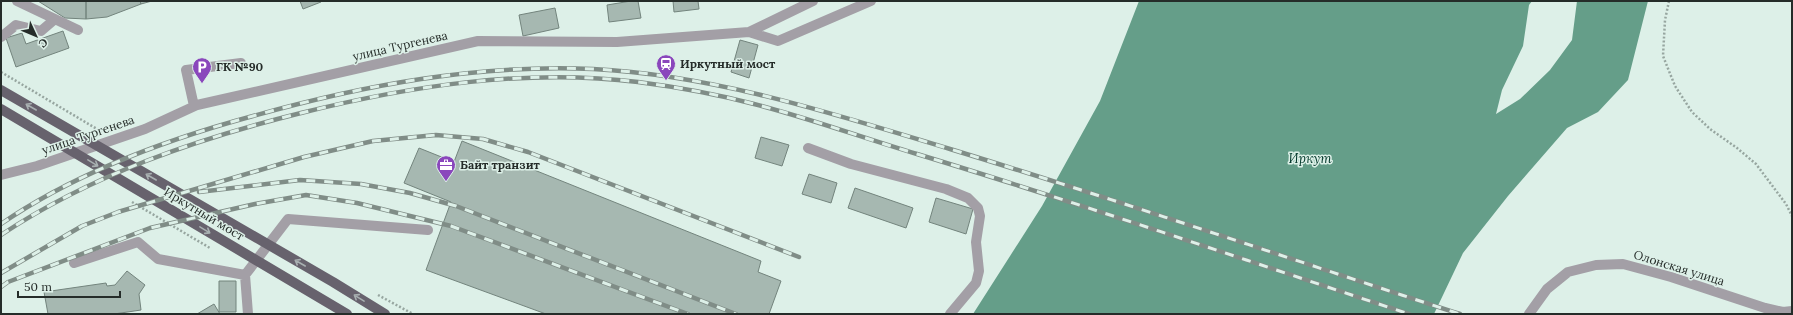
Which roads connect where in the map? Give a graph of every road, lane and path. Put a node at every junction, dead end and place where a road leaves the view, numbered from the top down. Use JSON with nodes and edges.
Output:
{"nodes":[{"id":1,"x":17,"y":1,"type":"edge"},
{"id":2,"x":813,"y":1,"type":"edge"},
{"id":3,"x":871,"y":1,"type":"edge"},
{"id":4,"x":1669,"y":1,"type":"edge"},
{"id":5,"x":55,"y":19,"type":"junction"},
{"id":6,"x":78,"y":30,"type":"dead end"},
{"id":7,"x":749,"y":32,"type":"junction"},
{"id":8,"x":1,"y":37,"type":"edge"},
{"id":9,"x":241,"y":63,"type":"dead end"},
{"id":10,"x":1,"y":90,"type":"edge"},
{"id":11,"x":194,"y":106,"type":"junction"},
{"id":12,"x":1,"y":110,"type":"edge"},
{"id":13,"x":808,"y":148,"type":"dead end"},
{"id":14,"x":1,"y":176,"type":"edge"},
{"id":15,"x":1792,"y":216,"type":"edge"},
{"id":16,"x":428,"y":230,"type":"dead end"},
{"id":17,"x":74,"y":263,"type":"dead end"},
{"id":18,"x":245,"y":275,"type":"junction"},
{"id":19,"x":1792,"y":311,"type":"edge"},
{"id":20,"x":248,"y":314,"type":"edge"},
{"id":21,"x":347,"y":314,"type":"edge"},
{"id":22,"x":385,"y":314,"type":"edge"},
{"id":23,"x":950,"y":314,"type":"edge"},
{"id":24,"x":1528,"y":314,"type":"edge"}],
"edges":[{"from":1,"to":5,"type":"street"},
{"from":2,"to":7,"type":"street","name":"улица Тургенева"},
{"from":3,"to":7,"type":"street"},
{"from":4,"to":15,"type":"path"},
{"from":5,"to":6,"type":"street"},
{"from":5,"to":8,"type":"street"},
{"from":7,"to":11,"type":"street","name":"улица Тургенева"},
{"from":9,"to":11,"type":"street"},
{"from":22,"to":10,"type":"main road","name":"Иркутный мост","one_way":true},
{"from":11,"to":14,"type":"street","name":"улица Тургенева"},
{"from":12,"to":21,"type":"main road","name":"Иркутный мост","one_way":true},
{"from":13,"to":23,"type":"street"},
{"from":16,"to":18,"type":"street"},
{"from":17,"to":18,"type":"street"},
{"from":18,"to":20,"type":"street"},
{"from":19,"to":24,"type":"street","name":"Олонская улица"}]}
